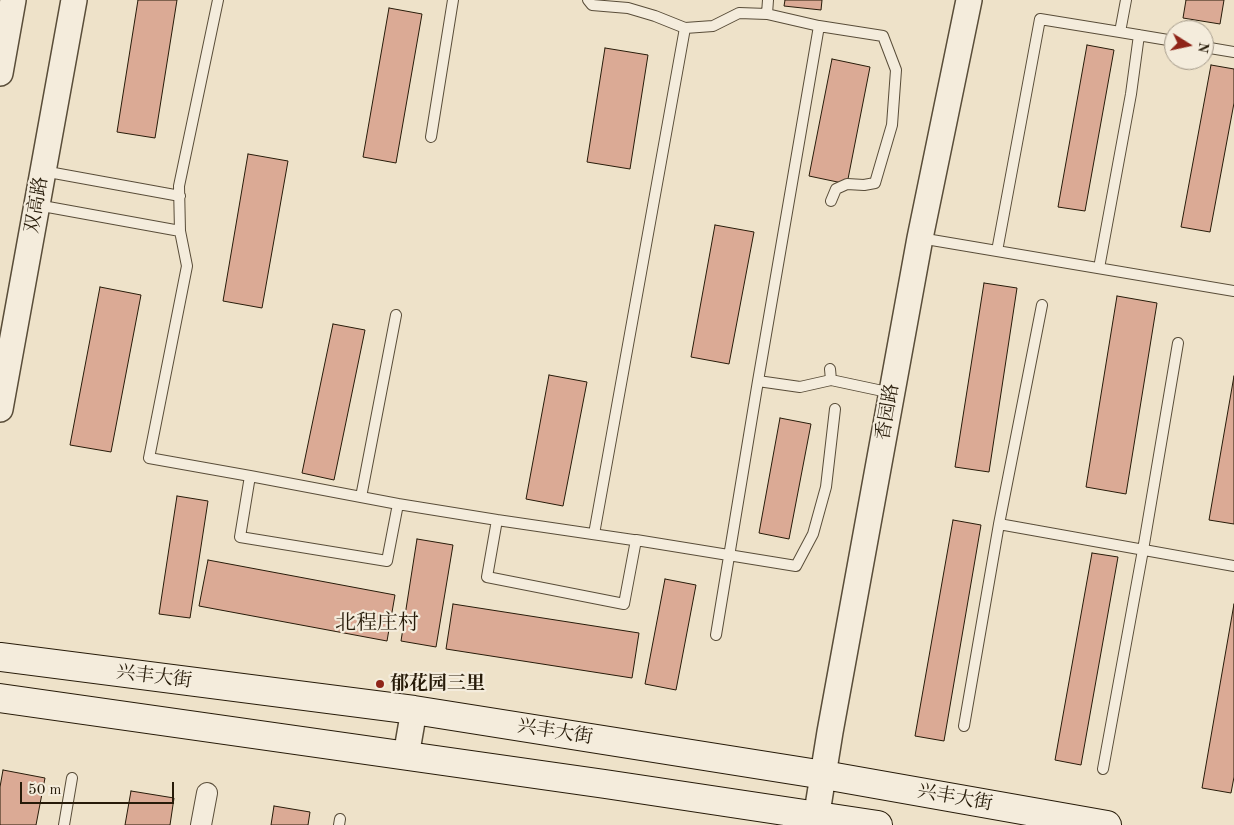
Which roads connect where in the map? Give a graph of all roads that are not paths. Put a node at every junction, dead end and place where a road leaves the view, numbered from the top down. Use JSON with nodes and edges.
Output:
{"nodes":[{"id":1,"x":13,"y":0,"type":"edge"},
{"id":2,"x":74,"y":0,"type":"edge"},
{"id":3,"x":218,"y":0,"type":"edge"},
{"id":4,"x":453,"y":0,"type":"edge"},
{"id":5,"x":588,"y":0,"type":"edge"},
{"id":6,"x":768,"y":0,"type":"edge"},
{"id":7,"x":969,"y":0,"type":"edge"},
{"id":8,"x":1126,"y":0,"type":"edge"},
{"id":9,"x":766,"y":14,"type":"junction"},
{"id":10,"x":819,"y":26,"type":"junction"},
{"id":11,"x":685,"y":28,"type":"junction"},
{"id":12,"x":1120,"y":32,"type":"junction"},
{"id":13,"x":1139,"y":36,"type":"junction"},
{"id":14,"x":3,"y":38,"type":"edge"},
{"id":15,"x":1164,"y":40,"type":"edge"},
{"id":16,"x":1214,"y":49,"type":"edge"},
{"id":17,"x":1234,"y":52,"type":"edge"},
{"id":18,"x":0,"y":73,"type":"edge"},
{"id":19,"x":430,"y":137,"type":"dead end"},
{"id":20,"x":43,"y":171,"type":"junction"},
{"id":21,"x":180,"y":196,"type":"junction"},
{"id":22,"x":831,"y":201,"type":"dead end"},
{"id":23,"x":37,"y":206,"type":"junction"},
{"id":24,"x":180,"y":231,"type":"junction"},
{"id":25,"x":920,"y":238,"type":"junction"},
{"id":26,"x":998,"y":251,"type":"junction"},
{"id":27,"x":1099,"y":268,"type":"junction"},
{"id":28,"x":1234,"y":291,"type":"edge"},
{"id":29,"x":1042,"y":305,"type":"dead end"},
{"id":30,"x":396,"y":314,"type":"dead end"},
{"id":31,"x":1178,"y":343,"type":"dead end"},
{"id":32,"x":830,"y":369,"type":"dead end"},
{"id":33,"x":831,"y":380,"type":"junction"},
{"id":34,"x":758,"y":381,"type":"junction"},
{"id":35,"x":892,"y":393,"type":"junction"},
{"id":36,"x":0,"y":409,"type":"edge"},
{"id":37,"x":836,"y":409,"type":"dead end"},
{"id":38,"x":250,"y":476,"type":"junction"},
{"id":39,"x":361,"y":497,"type":"junction"},
{"id":40,"x":398,"y":504,"type":"junction"},
{"id":41,"x":497,"y":520,"type":"junction"},
{"id":42,"x":1000,"y":524,"type":"junction"},
{"id":43,"x":594,"y":534,"type":"junction"},
{"id":44,"x":640,"y":541,"type":"junction"},
{"id":45,"x":1143,"y":550,"type":"junction"},
{"id":46,"x":729,"y":555,"type":"junction"},
{"id":47,"x":1234,"y":566,"type":"edge"},
{"id":48,"x":716,"y":635,"type":"dead end"},
{"id":49,"x":0,"y":657,"type":"edge"},
{"id":50,"x":0,"y":698,"type":"edge"},
{"id":51,"x":414,"y":710,"type":"junction"},
{"id":52,"x":964,"y":726,"type":"dead end"},
{"id":53,"x":406,"y":756,"type":"junction"},
{"id":54,"x":1103,"y":769,"type":"dead end"},
{"id":55,"x":824,"y":775,"type":"junction"},
{"id":56,"x":72,"y":778,"type":"dead end"},
{"id":57,"x":207,"y":792,"type":"dead end"},
{"id":58,"x":816,"y":820,"type":"edge"},
{"id":59,"x":64,"y":825,"type":"edge"},
{"id":60,"x":201,"y":825,"type":"edge"},
{"id":61,"x":878,"y":825,"type":"edge"},
{"id":62,"x":1107,"y":825,"type":"edge"}],
"edges":[{"from":1,"to":14,"type":"street"},
{"from":2,"to":20,"type":"street","name":"双高路"},
{"from":3,"to":21,"type":"lane"},
{"from":4,"to":19,"type":"lane"},
{"from":5,"to":11,"type":"lane"},
{"from":6,"to":9,"type":"lane"},
{"from":7,"to":25,"type":"street","name":"香园路"},
{"from":8,"to":12,"type":"lane"},
{"from":9,"to":10,"type":"lane"},
{"from":9,"to":11,"type":"lane"},
{"from":10,"to":22,"type":"lane"},
{"from":10,"to":34,"type":"lane"},
{"from":11,"to":43,"type":"lane"},
{"from":12,"to":13,"type":"lane"},
{"from":12,"to":26,"type":"lane"},
{"from":13,"to":15,"type":"lane"},
{"from":13,"to":27,"type":"lane"},
{"from":14,"to":18,"type":"street"},
{"from":16,"to":17,"type":"lane"},
{"from":20,"to":21,"type":"lane"},
{"from":20,"to":23,"type":"street","name":"双高路"},
{"from":21,"to":24,"type":"lane"},
{"from":23,"to":24,"type":"lane"},
{"from":23,"to":36,"type":"street","name":"双高路"},
{"from":24,"to":38,"type":"lane"},
{"from":25,"to":26,"type":"lane"},
{"from":25,"to":35,"type":"street","name":"香园路"},
{"from":26,"to":27,"type":"lane"},
{"from":27,"to":28,"type":"lane"},
{"from":29,"to":42,"type":"lane"},
{"from":30,"to":39,"type":"lane"},
{"from":31,"to":45,"type":"lane"},
{"from":32,"to":33,"type":"lane"},
{"from":33,"to":34,"type":"lane"},
{"from":33,"to":35,"type":"lane"},
{"from":34,"to":46,"type":"lane"},
{"from":35,"to":55,"type":"street","name":"香园路"},
{"from":37,"to":46,"type":"lane"},
{"from":38,"to":39,"type":"lane"},
{"from":38,"to":40,"type":"lane"},
{"from":39,"to":40,"type":"lane"},
{"from":40,"to":41,"type":"lane"},
{"from":41,"to":43,"type":"lane"},
{"from":41,"to":44,"type":"lane"},
{"from":42,"to":45,"type":"lane"},
{"from":42,"to":52,"type":"lane"},
{"from":43,"to":44,"type":"lane"},
{"from":44,"to":46,"type":"lane"},
{"from":45,"to":47,"type":"lane"},
{"from":45,"to":54,"type":"lane"},
{"from":46,"to":48,"type":"lane"},
{"from":49,"to":51,"type":"main road","name":"兴丰大街"},
{"from":50,"to":53,"type":"main road"},
{"from":51,"to":53,"type":"street"},
{"from":51,"to":55,"type":"main road","name":"兴丰大街"},
{"from":53,"to":58,"type":"main road"},
{"from":55,"to":58,"type":"street","name":"香园路"},
{"from":55,"to":62,"type":"main road","name":"兴丰大街"},
{"from":56,"to":59,"type":"lane"},
{"from":57,"to":60,"type":"street"},
{"from":58,"to":61,"type":"main road"}]}
